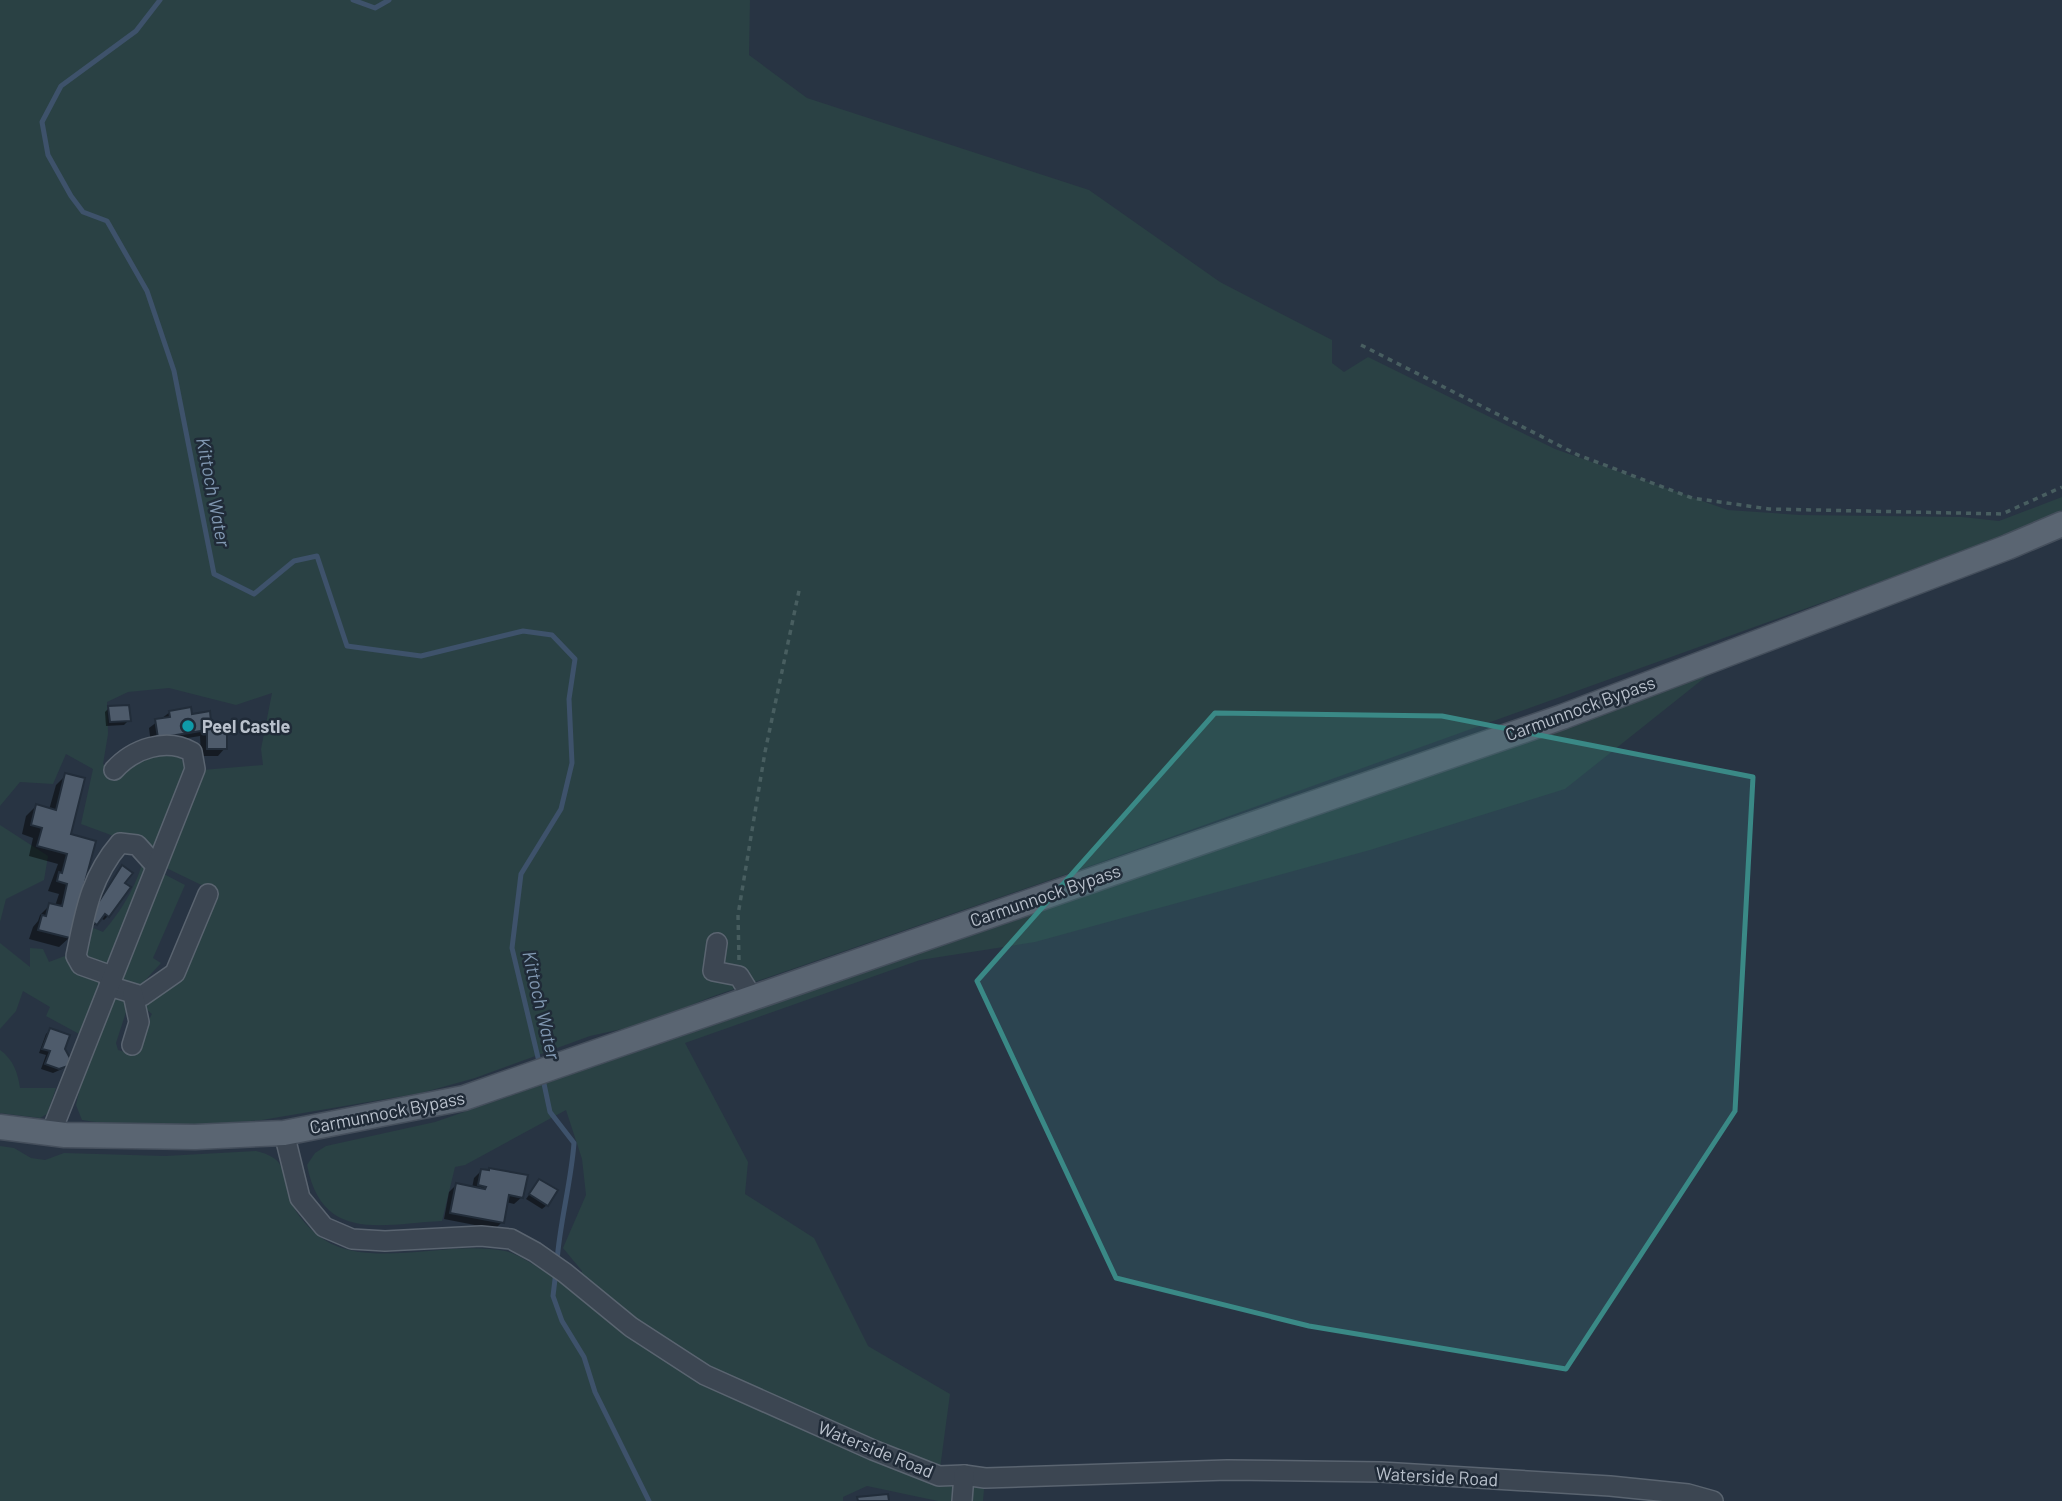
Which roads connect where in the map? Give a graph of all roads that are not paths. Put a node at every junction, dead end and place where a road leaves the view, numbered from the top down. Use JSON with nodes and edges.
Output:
{"nodes":[{"id":1,"x":2062,"y":524,"type":"edge"},
{"id":2,"x":114,"y":769,"type":"dead end"},
{"id":3,"x":156,"y":866,"type":"junction"},
{"id":4,"x":208,"y":894,"type":"dead end"},
{"id":5,"x":717,"y":943,"type":"dead end"},
{"id":6,"x":111,"y":981,"type":"junction"},
{"id":7,"x":746,"y":986,"type":"junction"},
{"id":8,"x":133,"y":994,"type":"junction"},
{"id":9,"x":132,"y":1045,"type":"dead end"},
{"id":10,"x":0,"y":1127,"type":"edge"},
{"id":11,"x":284,"y":1132,"type":"junction"},
{"id":12,"x":51,"y":1133,"type":"junction"},
{"id":13,"x":964,"y":1475,"type":"junction"},
{"id":14,"x":962,"y":1501,"type":"edge"},
{"id":15,"x":1713,"y":1501,"type":"edge"}],
"edges":[{"from":1,"to":7,"type":"main road","name":"Carmunnock Bypass"},
{"from":2,"to":3,"type":"street"},
{"from":3,"to":6,"type":"street"},
{"from":3,"to":6,"type":"street"},
{"from":4,"to":8,"type":"street"},
{"from":5,"to":7,"type":"street"},
{"from":6,"to":8,"type":"street"},
{"from":6,"to":12,"type":"street"},
{"from":7,"to":11,"type":"main road","name":"Carmunnock Bypass"},
{"from":8,"to":9,"type":"street"},
{"from":10,"to":12,"type":"main road","name":"Carmunnock Bypass"},
{"from":11,"to":12,"type":"main road","name":"Carmunnock Bypass"},
{"from":11,"to":13,"type":"street","name":"Waterside Road"},
{"from":13,"to":14,"type":"street"},
{"from":13,"to":15,"type":"street","name":"Waterside Road"}]}
